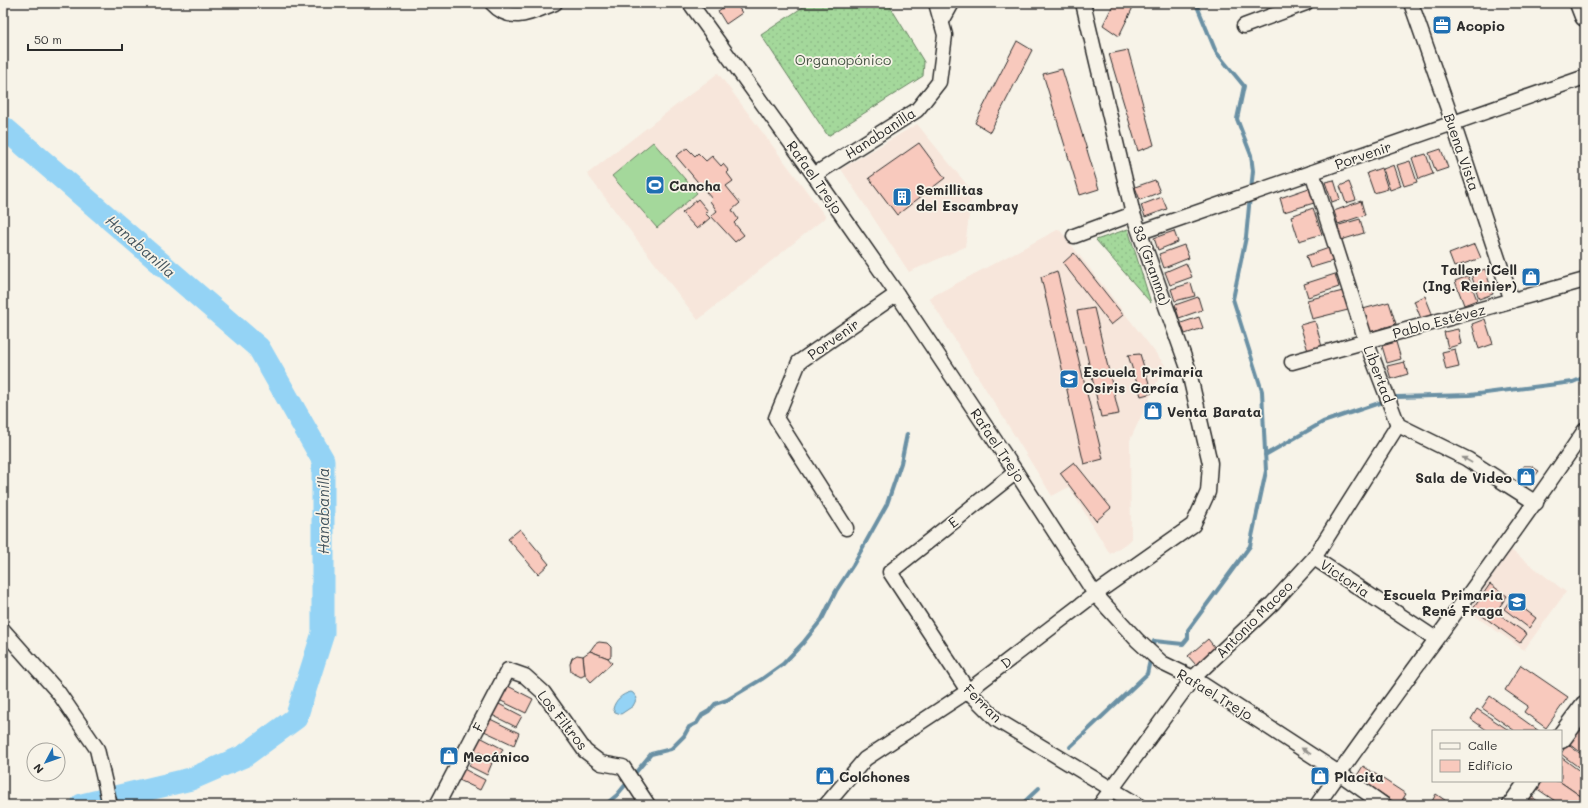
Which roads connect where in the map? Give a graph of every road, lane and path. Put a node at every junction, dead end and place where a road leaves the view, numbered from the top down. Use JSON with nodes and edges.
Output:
{"nodes":[{"id":1,"x":492,"y":3,"type":"edge"},
{"id":2,"x":555,"y":3,"type":"edge"},
{"id":3,"x":690,"y":3,"type":"edge"},
{"id":4,"x":936,"y":3,"type":"edge"},
{"id":5,"x":952,"y":3,"type":"edge"},
{"id":6,"x":1083,"y":3,"type":"edge"},
{"id":7,"x":1306,"y":3,"type":"edge"},
{"id":8,"x":1411,"y":3,"type":"edge"},
{"id":9,"x":1580,"y":3,"type":"edge"},
{"id":10,"x":1585,"y":16,"type":"edge"},
{"id":11,"x":942,"y":21,"type":"junction"},
{"id":12,"x":1244,"y":26,"type":"dead end"},
{"id":13,"x":1585,"y":77,"type":"edge"},
{"id":14,"x":1453,"y":123,"type":"junction"},
{"id":15,"x":1312,"y":172,"type":"junction"},
{"id":16,"x":814,"y":175,"type":"junction"},
{"id":17,"x":1133,"y":214,"type":"junction"},
{"id":18,"x":1141,"y":232,"type":"junction"},
{"id":19,"x":1074,"y":236,"type":"dead end"},
{"id":20,"x":1585,"y":280,"type":"edge"},
{"id":21,"x":897,"y":294,"type":"junction"},
{"id":22,"x":1512,"y":301,"type":"junction"},
{"id":23,"x":1366,"y":341,"type":"junction"},
{"id":24,"x":1292,"y":362,"type":"dead end"},
{"id":25,"x":1398,"y":425,"type":"junction"},
{"id":26,"x":1585,"y":430,"type":"edge"},
{"id":27,"x":1016,"y":472,"type":"junction"},
{"id":28,"x":1536,"y":503,"type":"junction"},
{"id":29,"x":1193,"y":525,"type":"joint"},
{"id":30,"x":846,"y":528,"type":"dead end"},
{"id":31,"x":1314,"y":558,"type":"junction"},
{"id":32,"x":890,"y":572,"type":"joint"},
{"id":33,"x":1095,"y":594,"type":"junction"},
{"id":34,"x":3,"y":630,"type":"edge"},
{"id":35,"x":1436,"y":639,"type":"junction"},
{"id":36,"x":508,"y":670,"type":"joint"},
{"id":37,"x":1193,"y":678,"type":"junction"},
{"id":38,"x":968,"y":691,"type":"junction"},
{"id":39,"x":1585,"y":706,"type":"edge"},
{"id":40,"x":1562,"y":737,"type":"edge"},
{"id":41,"x":1339,"y":773,"type":"junction"},
{"id":42,"x":1529,"y":782,"type":"edge"},
{"id":43,"x":1111,"y":788,"type":"junction"},
{"id":44,"x":110,"y":805,"type":"edge"},
{"id":45,"x":437,"y":805,"type":"edge"},
{"id":46,"x":648,"y":805,"type":"edge"},
{"id":47,"x":826,"y":805,"type":"edge"},
{"id":48,"x":1100,"y":805,"type":"edge"},
{"id":49,"x":1138,"y":805,"type":"edge"},
{"id":50,"x":1317,"y":805,"type":"edge"},
{"id":51,"x":1384,"y":805,"type":"edge"},
{"id":52,"x":1513,"y":805,"type":"edge"}],
"edges":[{"from":1,"to":2,"type":"street"},
{"from":3,"to":16,"type":"street","name":"Rafael Trejo"},
{"from":4,"to":11,"type":"street","name":"Hanabanilla"},
{"from":5,"to":11,"type":"street"},
{"from":6,"to":17,"type":"street","name":"33 (Granma)"},
{"from":7,"to":12,"type":"street"},
{"from":8,"to":14,"type":"street","name":"Buena Vista"},
{"from":9,"to":10,"type":"main road"},
{"from":11,"to":16,"type":"street","name":"Hanabanilla"},
{"from":13,"to":14,"type":"street","name":"Porvenir"},
{"from":14,"to":15,"type":"street","name":"Porvenir"},
{"from":14,"to":22,"type":"street","name":"Buena Vista"},
{"from":15,"to":18,"type":"street","name":"Porvenir"},
{"from":15,"to":23,"type":"street","name":"Libertad"},
{"from":16,"to":21,"type":"street","name":"Rafael Trejo"},
{"from":17,"to":18,"type":"street","name":"33 (Granma)"},
{"from":17,"to":19,"type":"street"},
{"from":18,"to":29,"type":"street","name":"33 (Granma)"},
{"from":20,"to":22,"type":"street","name":"Pablo Estévez"},
{"from":21,"to":27,"type":"street","name":"Rafael Trejo"},
{"from":21,"to":30,"type":"street","name":"Porvenir"},
{"from":22,"to":23,"type":"street","name":"Pablo Estévez"},
{"from":23,"to":24,"type":"street","name":"Pablo Estévez"},
{"from":23,"to":25,"type":"street","name":"Libertad"},
{"from":28,"to":25,"type":"street","one_way":true},
{"from":25,"to":31,"type":"street","name":"Antonio Maceo"},
{"from":26,"to":28,"type":"street"},
{"from":27,"to":32,"type":"street","name":"E"},
{"from":27,"to":33,"type":"street","name":"Rafael Trejo"},
{"from":28,"to":35,"type":"street"},
{"from":29,"to":33,"type":"street","name":"D"},
{"from":31,"to":35,"type":"street","name":"Victoria"},
{"from":31,"to":37,"type":"street","name":"Antonio Maceo"},
{"from":32,"to":38,"type":"street","name":"Ferran"},
{"from":33,"to":37,"type":"street","name":"Rafael Trejo"},
{"from":33,"to":38,"type":"street","name":"D"},
{"from":34,"to":44,"type":"street"},
{"from":35,"to":41,"type":"street"},
{"from":36,"to":45,"type":"street","name":"F"},
{"from":36,"to":46,"type":"street","name":"Los Filtros"},
{"from":41,"to":37,"type":"street","name":"Rafael Trejo","one_way":true},
{"from":37,"to":43,"type":"street","name":"Antonio Maceo"},
{"from":38,"to":43,"type":"street","name":"Ferran"},
{"from":38,"to":47,"type":"street","name":"D"},
{"from":39,"to":40,"type":"main road"},
{"from":41,"to":50,"type":"street"},
{"from":41,"to":51,"type":"street","name":"Rafael Trejo"},
{"from":42,"to":52,"type":"main road"},
{"from":43,"to":48,"type":"street","name":"Antonio Maceo"},
{"from":43,"to":49,"type":"street","name":"Ferran"}]}
